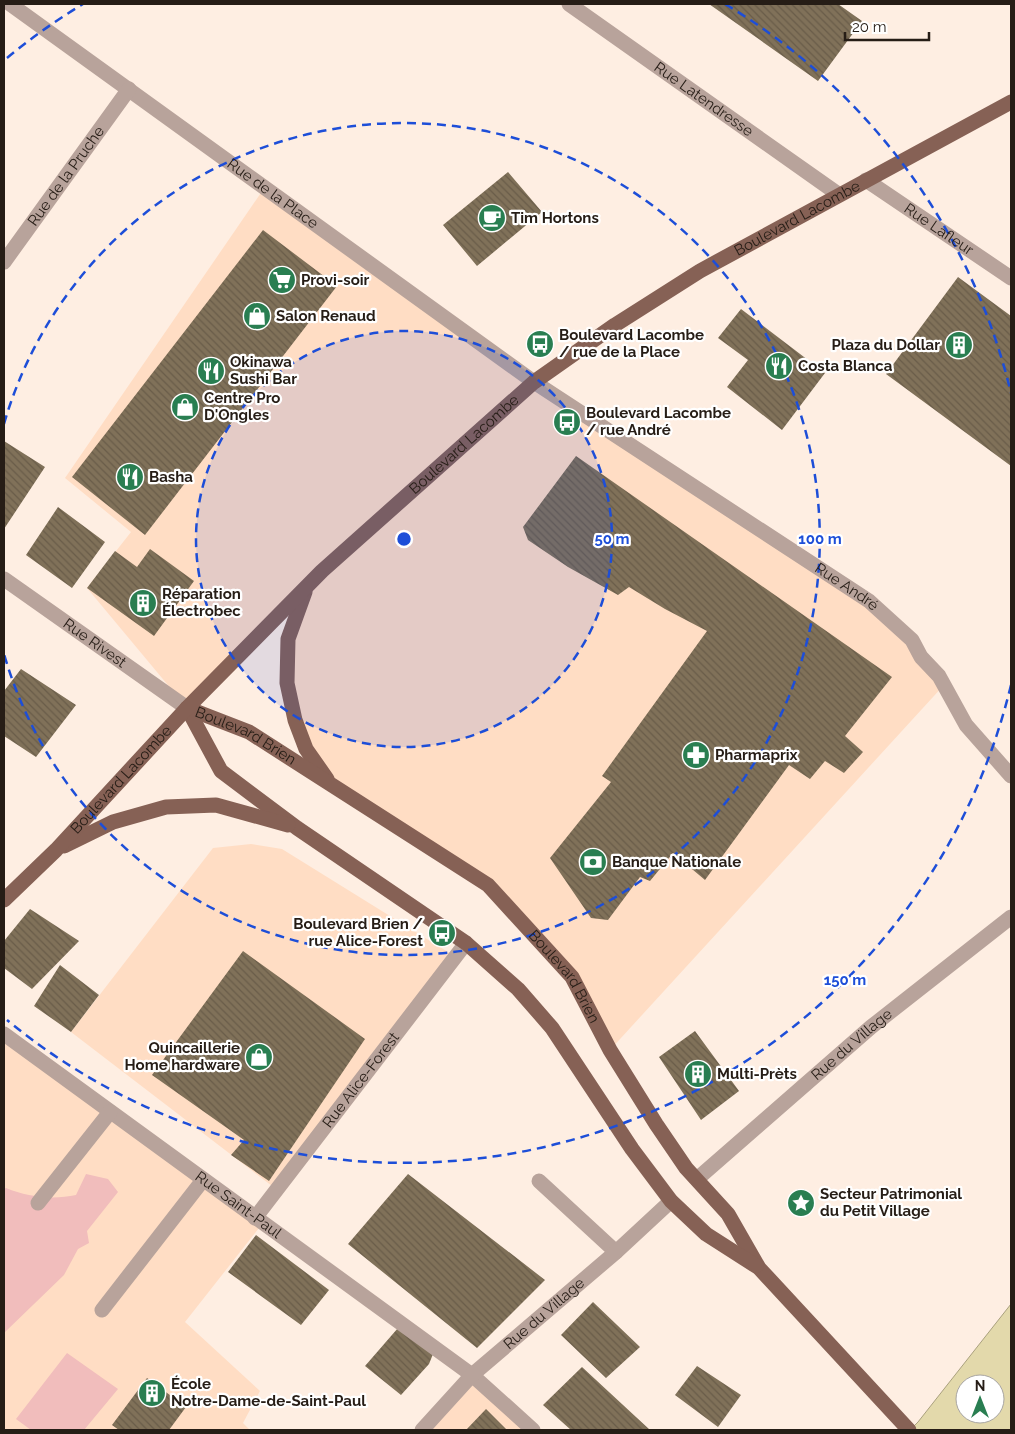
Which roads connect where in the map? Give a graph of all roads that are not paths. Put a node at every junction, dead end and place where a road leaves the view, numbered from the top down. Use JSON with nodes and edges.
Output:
{"nodes":[{"id":1,"x":10,"y":4,"type":"edge"},
{"id":2,"x":569,"y":4,"type":"edge"},
{"id":3,"x":130,"y":89,"type":"junction"},
{"id":4,"x":1011,"y":102,"type":"edge"},
{"id":5,"x":866,"y":180,"type":"junction"},
{"id":6,"x":838,"y":194,"type":"junction"},
{"id":7,"x":4,"y":262,"type":"edge"},
{"id":8,"x":1011,"y":278,"type":"edge"},
{"id":9,"x":534,"y":382,"type":"junction"},
{"id":10,"x":4,"y":579,"type":"edge"},
{"id":11,"x":306,"y":589,"type":"junction"},
{"id":12,"x":187,"y":708,"type":"junction"},
{"id":13,"x":1011,"y":776,"type":"edge"},
{"id":14,"x":331,"y":785,"type":"junction"},
{"id":15,"x":297,"y":828,"type":"junction"},
{"id":16,"x":56,"y":850,"type":"junction"},
{"id":17,"x":4,"y":900,"type":"edge"},
{"id":18,"x":1011,"y":917,"type":"edge"},
{"id":19,"x":466,"y":943,"type":"junction"},
{"id":20,"x":4,"y":1034,"type":"edge"},
{"id":21,"x":110,"y":1112,"type":"junction"},
{"id":22,"x":697,"y":1178,"type":"junction"},
{"id":23,"x":203,"y":1180,"type":"junction"},
{"id":24,"x":539,"y":1181,"type":"dead end"},
{"id":25,"x":671,"y":1201,"type":"junction"},
{"id":26,"x":38,"y":1203,"type":"dead end"},
{"id":27,"x":255,"y":1218,"type":"junction"},
{"id":28,"x":616,"y":1252,"type":"junction"},
{"id":29,"x":759,"y":1268,"type":"junction"},
{"id":30,"x":102,"y":1310,"type":"dead end"},
{"id":31,"x":472,"y":1376,"type":"junction"},
{"id":32,"x":422,"y":1430,"type":"edge"},
{"id":33,"x":533,"y":1430,"type":"edge"},
{"id":34,"x":909,"y":1430,"type":"edge"}],
"edges":[{"from":1,"to":3,"type":"street","name":"Rue de la Place"},
{"from":2,"to":6,"type":"street","name":"Rue Latendresse"},
{"from":3,"to":7,"type":"street","name":"Rue de la Pruche"},
{"from":3,"to":9,"type":"street","name":"Rue de la Place"},
{"from":4,"to":5,"type":"main road","name":"Boulevard Lacombe"},
{"from":5,"to":6,"type":"main road","name":"Boulevard Lacombe"},
{"from":5,"to":8,"type":"street","name":"Rue Lafleur"},
{"from":6,"to":9,"type":"main road","name":"Boulevard Lacombe"},
{"from":9,"to":11,"type":"main road","name":"Boulevard Lacombe"},
{"from":9,"to":13,"type":"street","name":"Rue André"},
{"from":10,"to":12,"type":"street","name":"Rue Rivest"},
{"from":11,"to":12,"type":"main road","name":"Boulevard Lacombe"},
{"from":11,"to":14,"type":"main road"},
{"from":12,"to":14,"type":"main road","name":"Boulevard Brien"},
{"from":12,"to":15,"type":"main road","name":"Boulevard Brien"},
{"from":12,"to":16,"type":"main road","name":"Boulevard Lacombe"},
{"from":14,"to":22,"type":"main road","name":"Boulevard Brien"},
{"from":15,"to":16,"type":"main road"},
{"from":15,"to":19,"type":"main road","name":"Boulevard Brien"},
{"from":16,"to":17,"type":"main road","name":"Boulevard Lacombe"},
{"from":18,"to":22,"type":"street","name":"Rue du Village"},
{"from":19,"to":25,"type":"main road","name":"Boulevard Brien"},
{"from":19,"to":27,"type":"street","name":"Rue Alice-Forest"},
{"from":20,"to":21,"type":"street","name":"Rue Saint-Paul"},
{"from":21,"to":23,"type":"street","name":"Rue Saint-Paul"},
{"from":21,"to":26,"type":"street"},
{"from":22,"to":29,"type":"main road","name":"Boulevard Brien"},
{"from":23,"to":27,"type":"street","name":"Rue Saint-Paul"},
{"from":23,"to":30,"type":"street"},
{"from":24,"to":28,"type":"street"},
{"from":25,"to":28,"type":"street","name":"Rue du Village"},
{"from":25,"to":29,"type":"main road","name":"Boulevard Brien"},
{"from":27,"to":31,"type":"street","name":"Rue Saint-Paul"},
{"from":28,"to":31,"type":"street","name":"Rue du Village"},
{"from":29,"to":34,"type":"main road","name":"Boulevard Brien"},
{"from":31,"to":32,"type":"street","name":"Rue du Village"},
{"from":31,"to":33,"type":"street","name":"Rue Saint-Paul"}]}
